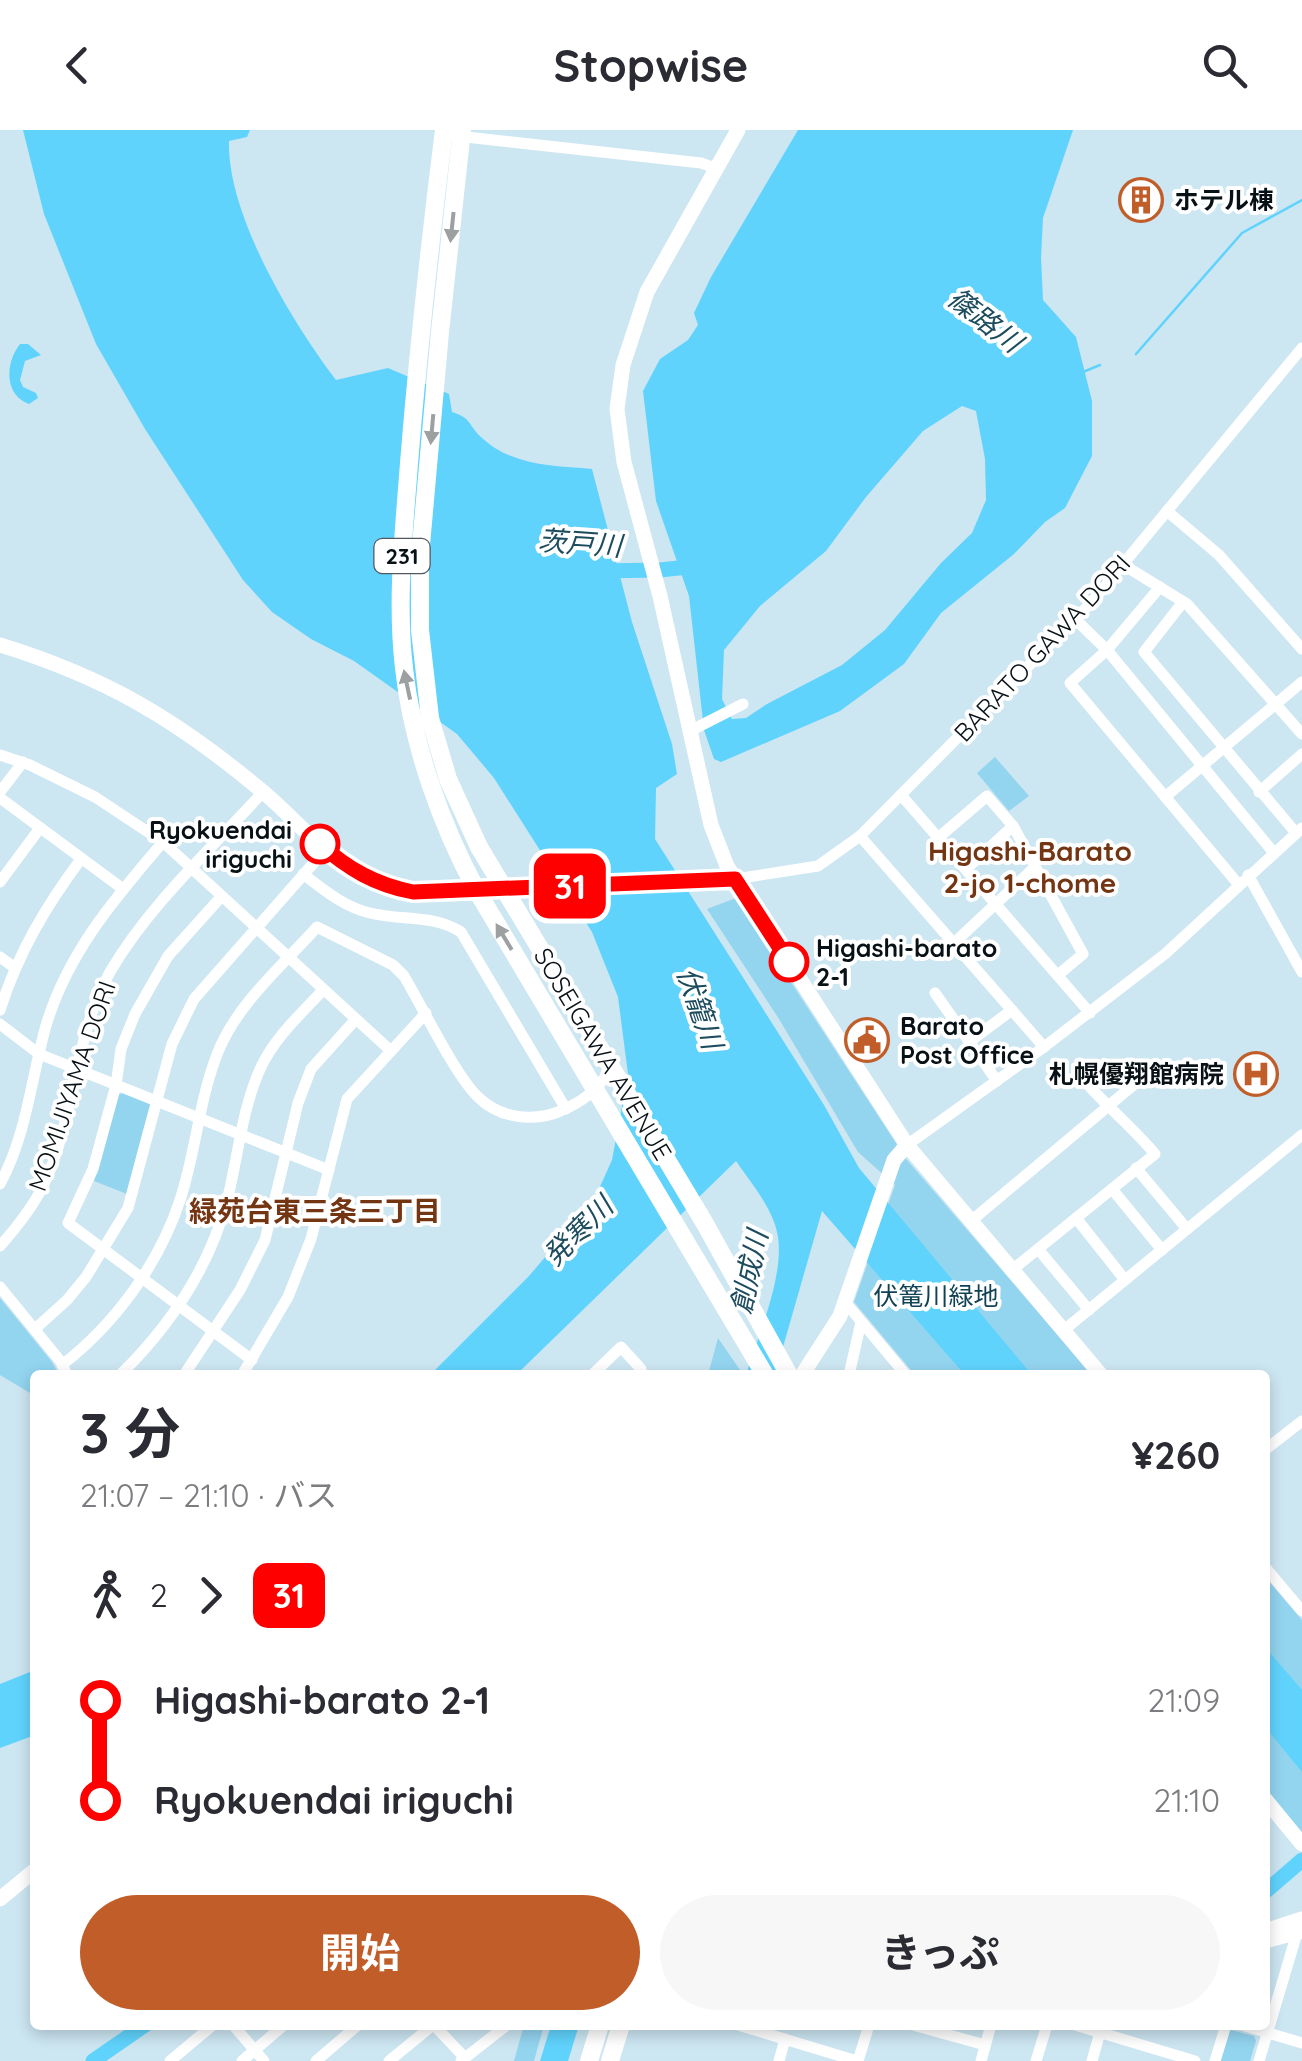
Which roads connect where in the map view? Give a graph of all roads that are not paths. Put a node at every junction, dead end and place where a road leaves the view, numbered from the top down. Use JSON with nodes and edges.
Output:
{"nodes":[{"id":1,"x":738,"y":130,"type":"edge"},
{"id":2,"x":453,"y":133,"type":"edge"},
{"id":3,"x":716,"y":168,"type":"junction"},
{"id":4,"x":1302,"y":348,"type":"edge"},
{"id":5,"x":1167,"y":511,"type":"junction"},
{"id":6,"x":1122,"y":564,"type":"junction"},
{"id":7,"x":1160,"y":588,"type":"junction"},
{"id":8,"x":1183,"y":602,"type":"junction"},
{"id":9,"x":1075,"y":619,"type":"junction"},
{"id":10,"x":0,"y":645,"type":"edge"},
{"id":11,"x":1302,"y":649,"type":"edge"},
{"id":12,"x":1107,"y":650,"type":"junction"},
{"id":13,"x":1302,"y":682,"type":"edge"},
{"id":14,"x":1276,"y":705,"type":"junction"},
{"id":15,"x":738,"y":707,"type":"dead end"},
{"id":16,"x":696,"y":728,"type":"junction"},
{"id":17,"x":1302,"y":734,"type":"edge"},
{"id":18,"x":1224,"y":750,"type":"junction"},
{"id":19,"x":1302,"y":754,"type":"edge"},
{"id":20,"x":0,"y":755,"type":"edge"},
{"id":21,"x":23,"y":762,"type":"junction"},
{"id":22,"x":1202,"y":767,"type":"junction"},
{"id":23,"x":264,"y":792,"type":"junction"},
{"id":24,"x":1260,"y":792,"type":"junction"},
{"id":25,"x":0,"y":795,"type":"edge"},
{"id":26,"x":901,"y":795,"type":"junction"},
{"id":27,"x":1165,"y":798,"type":"junction"},
{"id":28,"x":1012,"y":826,"type":"junction"},
{"id":29,"x":40,"y":828,"type":"junction"},
{"id":30,"x":1299,"y":830,"type":"edge"},
{"id":31,"x":860,"y":836,"type":"junction"},
{"id":32,"x":938,"y":838,"type":"junction"},
{"id":33,"x":164,"y":842,"type":"junction"},
{"id":34,"x":326,"y":849,"type":"junction"},
{"id":35,"x":1274,"y":853,"type":"junction"},
{"id":36,"x":81,"y":858,"type":"junction"},
{"id":37,"x":1035,"y":867,"type":"junction"},
{"id":38,"x":192,"y":870,"type":"junction"},
{"id":39,"x":966,"y":870,"type":"junction"},
{"id":40,"x":303,"y":874,"type":"junction"},
{"id":41,"x":1248,"y":875,"type":"junction"},
{"id":42,"x":735,"y":879,"type":"junction"},
{"id":43,"x":0,"y":882,"type":"edge"},
{"id":44,"x":1239,"y":886,"type":"junction"},
{"id":45,"x":123,"y":889,"type":"junction"},
{"id":46,"x":504,"y":890,"type":"junction"},
{"id":47,"x":477,"y":891,"type":"junction"},
{"id":48,"x":221,"y":897,"type":"junction"},
{"id":49,"x":996,"y":904,"type":"junction"},
{"id":50,"x":254,"y":927,"type":"junction"},
{"id":51,"x":954,"y":943,"type":"junction"},
{"id":52,"x":0,"y":957,"type":"edge"},
{"id":53,"x":289,"y":958,"type":"junction"},
{"id":54,"x":1300,"y":964,"type":"edge"},
{"id":55,"x":14,"y":968,"type":"junction"},
{"id":56,"x":1058,"y":975,"type":"junction"},
{"id":57,"x":323,"y":990,"type":"junction"},
{"id":58,"x":935,"y":994,"type":"dead end"},
{"id":59,"x":0,"y":1010,"type":"edge"},
{"id":60,"x":1012,"y":1010,"type":"junction"},
{"id":61,"x":1090,"y":1012,"type":"junction"},
{"id":62,"x":426,"y":1013,"type":"junction"},
{"id":63,"x":356,"y":1020,"type":"junction"},
{"id":64,"x":0,"y":1024,"type":"edge"},
{"id":65,"x":969,"y":1042,"type":"junction"},
{"id":66,"x":1044,"y":1047,"type":"junction"},
{"id":67,"x":391,"y":1051,"type":"junction"},
{"id":68,"x":40,"y":1054,"type":"junction"},
{"id":69,"x":77,"y":1069,"type":"junction"},
{"id":70,"x":612,"y":1069,"type":"junction"},
{"id":71,"x":1150,"y":1072,"type":"dead end"},
{"id":72,"x":997,"y":1081,"type":"junction"},
{"id":73,"x":116,"y":1085,"type":"junction"},
{"id":74,"x":1090,"y":1086,"type":"dead end"},
{"id":75,"x":597,"y":1091,"type":"junction"},
{"id":76,"x":156,"y":1101,"type":"junction"},
{"id":77,"x":1108,"y":1107,"type":"junction"},
{"id":78,"x":566,"y":1109,"type":"junction"},
{"id":79,"x":199,"y":1118,"type":"junction"},
{"id":80,"x":242,"y":1135,"type":"junction"},
{"id":81,"x":1302,"y":1135,"type":"edge"},
{"id":82,"x":906,"y":1145,"type":"junction"},
{"id":83,"x":285,"y":1153,"type":"junction"},
{"id":84,"x":1136,"y":1168,"type":"junction"},
{"id":85,"x":328,"y":1170,"type":"junction"},
{"id":86,"x":0,"y":1184,"type":"edge"},
{"id":87,"x":1112,"y":1188,"type":"junction"},
{"id":88,"x":1076,"y":1218,"type":"junction"},
{"id":89,"x":971,"y":1221,"type":"junction"},
{"id":90,"x":1187,"y":1229,"type":"junction"},
{"id":91,"x":0,"y":1246,"type":"edge"},
{"id":92,"x":1038,"y":1249,"type":"junction"},
{"id":93,"x":105,"y":1250,"type":"junction"},
{"id":94,"x":1162,"y":1250,"type":"junction"},
{"id":95,"x":1012,"y":1270,"type":"junction"},
{"id":96,"x":140,"y":1278,"type":"junction"},
{"id":97,"x":1125,"y":1280,"type":"junction"},
{"id":98,"x":0,"y":1287,"type":"edge"},
{"id":99,"x":844,"y":1302,"type":"junction"},
{"id":100,"x":178,"y":1306,"type":"junction"},
{"id":101,"x":1089,"y":1310,"type":"junction"},
{"id":102,"x":861,"y":1322,"type":"junction"},
{"id":103,"x":35,"y":1329,"type":"junction"},
{"id":104,"x":1064,"y":1330,"type":"junction"},
{"id":105,"x":215,"y":1332,"type":"junction"},
{"id":106,"x":252,"y":1360,"type":"junction"},
{"id":107,"x":64,"y":1370,"type":"edge"},
{"id":108,"x":125,"y":1370,"type":"edge"},
{"id":109,"x":188,"y":1370,"type":"edge"},
{"id":110,"x":245,"y":1370,"type":"edge"},
{"id":111,"x":597,"y":1370,"type":"edge"},
{"id":112,"x":640,"y":1370,"type":"edge"},
{"id":113,"x":762,"y":1370,"type":"edge"},
{"id":114,"x":787,"y":1370,"type":"edge"},
{"id":115,"x":805,"y":1370,"type":"edge"},
{"id":116,"x":850,"y":1370,"type":"edge"},
{"id":117,"x":902,"y":1370,"type":"edge"},
{"id":118,"x":1097,"y":1370,"type":"edge"},
{"id":119,"x":1302,"y":1420,"type":"edge"},
{"id":120,"x":1270,"y":1446,"type":"edge"},
{"id":121,"x":1270,"y":1573,"type":"edge"},
{"id":122,"x":1302,"y":1610,"type":"edge"},
{"id":123,"x":1270,"y":1805,"type":"edge"},
{"id":124,"x":1302,"y":1844,"type":"edge"},
{"id":125,"x":30,"y":1874,"type":"edge"},
{"id":126,"x":0,"y":1899,"type":"edge"},
{"id":127,"x":1300,"y":1928,"type":"edge"},
{"id":128,"x":1270,"y":1931,"type":"edge"},
{"id":129,"x":1270,"y":1939,"type":"edge"},
{"id":130,"x":1270,"y":2023,"type":"edge"},
{"id":131,"x":207,"y":2030,"type":"edge"},
{"id":132,"x":238,"y":2030,"type":"edge"},
{"id":133,"x":278,"y":2030,"type":"edge"},
{"id":134,"x":352,"y":2030,"type":"edge"},
{"id":135,"x":427,"y":2030,"type":"edge"},
{"id":136,"x":437,"y":2030,"type":"edge"},
{"id":137,"x":501,"y":2030,"type":"edge"},
{"id":138,"x":598,"y":2030,"type":"edge"},
{"id":139,"x":619,"y":2030,"type":"edge"},
{"id":140,"x":755,"y":2030,"type":"edge"},
{"id":141,"x":867,"y":2030,"type":"edge"},
{"id":142,"x":931,"y":2030,"type":"edge"},
{"id":143,"x":990,"y":2030,"type":"edge"},
{"id":144,"x":1045,"y":2030,"type":"edge"},
{"id":145,"x":1101,"y":2030,"type":"edge"},
{"id":146,"x":1104,"y":2030,"type":"edge"},
{"id":147,"x":1224,"y":2030,"type":"edge"},
{"id":148,"x":1260,"y":2030,"type":"edge"},
{"id":149,"x":1267,"y":2032,"type":"junction"},
{"id":150,"x":785,"y":2039,"type":"junction"},
{"id":151,"x":1302,"y":2043,"type":"edge"},
{"id":152,"x":985,"y":2046,"type":"junction"},
{"id":153,"x":255,"y":2050,"type":"junction"},
{"id":154,"x":463,"y":2059,"type":"edge"},
{"id":155,"x":170,"y":2061,"type":"edge"},
{"id":156,"x":242,"y":2061,"type":"edge"},
{"id":157,"x":264,"y":2061,"type":"edge"},
{"id":158,"x":316,"y":2061,"type":"edge"},
{"id":159,"x":389,"y":2061,"type":"edge"},
{"id":160,"x":589,"y":2061,"type":"edge"},
{"id":161,"x":610,"y":2061,"type":"edge"},
{"id":162,"x":779,"y":2061,"type":"edge"},
{"id":163,"x":858,"y":2061,"type":"edge"},
{"id":164,"x":981,"y":2061,"type":"edge"},
{"id":165,"x":1036,"y":2061,"type":"edge"},
{"id":166,"x":1092,"y":2061,"type":"edge"},
{"id":167,"x":1195,"y":2061,"type":"edge"},
{"id":168,"x":1215,"y":2061,"type":"edge"},
{"id":169,"x":1258,"y":2061,"type":"edge"}],
"edges":[{"from":1,"to":3,"type":"main road"},
{"from":2,"to":3,"type":"street"},
{"from":2,"to":46,"type":"highway","name":"SOSEIGAWA AVENUE","number":"231","one_way":true},
{"from":47,"to":2,"type":"highway","name":"SOSEIGAWA AVENUE","number":"231","one_way":true},
{"from":3,"to":16,"type":"main road"},
{"from":4,"to":5,"type":"street","name":"BARATO GAWA DORI"},
{"from":5,"to":6,"type":"street","name":"BARATO GAWA DORI"},
{"from":5,"to":11,"type":"street"},
{"from":6,"to":7,"type":"street"},
{"from":6,"to":9,"type":"street","name":"BARATO GAWA DORI"},
{"from":7,"to":8,"type":"street"},
{"from":7,"to":12,"type":"street"},
{"from":8,"to":14,"type":"street"},
{"from":8,"to":18,"type":"street"},
{"from":9,"to":12,"type":"street"},
{"from":9,"to":26,"type":"street","name":"BARATO GAWA DORI"},
{"from":10,"to":23,"type":"main road"},
{"from":12,"to":22,"type":"street"},
{"from":12,"to":27,"type":"street"},
{"from":13,"to":14,"type":"street"},
{"from":14,"to":17,"type":"street"},
{"from":14,"to":18,"type":"street"},
{"from":15,"to":16,"type":"street"},
{"from":16,"to":42,"type":"main road"},
{"from":18,"to":22,"type":"street"},
{"from":18,"to":24,"type":"street"},
{"from":19,"to":24,"type":"street"},
{"from":20,"to":21,"type":"street"},
{"from":21,"to":25,"type":"street"},
{"from":21,"to":33,"type":"street"},
{"from":22,"to":27,"type":"street"},
{"from":22,"to":35,"type":"street"},
{"from":23,"to":34,"type":"main road"},
{"from":23,"to":38,"type":"street","name":"MOMIJIYAMA DORI"},
{"from":24,"to":30,"type":"street"},
{"from":25,"to":29,"type":"street"},
{"from":26,"to":31,"type":"street","name":"BARATO GAWA DORI"},
{"from":26,"to":32,"type":"street"},
{"from":27,"to":44,"type":"street"},
{"from":28,"to":32,"type":"street"},
{"from":28,"to":37,"type":"street"},
{"from":28,"to":39,"type":"street"},
{"from":29,"to":36,"type":"street"},
{"from":29,"to":43,"type":"street"},
{"from":30,"to":35,"type":"street"},
{"from":31,"to":42,"type":"street","name":"BARATO GAWA DORI"},
{"from":31,"to":51,"type":"street"},
{"from":32,"to":39,"type":"street"},
{"from":33,"to":38,"type":"street"},
{"from":33,"to":45,"type":"street"},
{"from":34,"to":40,"type":"street"},
{"from":34,"to":47,"type":"main road"},
{"from":35,"to":41,"type":"street"},
{"from":36,"to":45,"type":"street"},
{"from":36,"to":55,"type":"street"},
{"from":37,"to":49,"type":"street"},
{"from":37,"to":56,"type":"street"},
{"from":38,"to":48,"type":"street"},
{"from":38,"to":69,"type":"street","name":"MOMIJIYAMA DORI"},
{"from":39,"to":49,"type":"street"},
{"from":40,"to":50,"type":"street"},
{"from":40,"to":78,"type":"street"},
{"from":41,"to":44,"type":"street"},
{"from":41,"to":54,"type":"street"},
{"from":42,"to":46,"type":"main road"},
{"from":42,"to":82,"type":"main road"},
{"from":44,"to":61,"type":"street"},
{"from":45,"to":68,"type":"street"},
{"from":46,"to":47,"type":"main road"},
{"from":46,"to":70,"type":"highway","name":"SOSEIGAWA AVENUE","number":"231"},
{"from":75,"to":47,"type":"highway","name":"SOSEIGAWA AVENUE","number":"231","one_way":true},
{"from":48,"to":50,"type":"street"},
{"from":48,"to":73,"type":"street"},
{"from":49,"to":51,"type":"street"},
{"from":49,"to":56,"type":"street"},
{"from":50,"to":53,"type":"street"},
{"from":50,"to":76,"type":"street"},
{"from":51,"to":60,"type":"street"},
{"from":52,"to":55,"type":"street"},
{"from":53,"to":57,"type":"street"},
{"from":53,"to":62,"type":"street"},
{"from":53,"to":79,"type":"street"},
{"from":55,"to":59,"type":"street"},
{"from":56,"to":61,"type":"street"},
{"from":57,"to":63,"type":"street"},
{"from":57,"to":80,"type":"street"},
{"from":58,"to":65,"type":"street"},
{"from":60,"to":65,"type":"street"},
{"from":60,"to":66,"type":"street"},
{"from":61,"to":66,"type":"street"},
{"from":62,"to":67,"type":"street"},
{"from":62,"to":78,"type":"street"},
{"from":63,"to":67,"type":"street"},
{"from":63,"to":83,"type":"street"},
{"from":64,"to":68,"type":"street"},
{"from":65,"to":72,"type":"street"},
{"from":66,"to":72,"type":"street"},
{"from":67,"to":85,"type":"street"},
{"from":68,"to":69,"type":"street"},
{"from":68,"to":86,"type":"street"},
{"from":69,"to":73,"type":"street"},
{"from":69,"to":91,"type":"street","name":"MOMIJIYAMA DORI"},
{"from":70,"to":75,"type":"street"},
{"from":70,"to":114,"type":"highway","name":"SOSEIGAWA AVENUE","number":"231"},
{"from":71,"to":77,"type":"street"},
{"from":72,"to":82,"type":"street"},
{"from":73,"to":76,"type":"street"},
{"from":73,"to":93,"type":"street"},
{"from":74,"to":77,"type":"street"},
{"from":75,"to":78,"type":"street"},
{"from":75,"to":113,"type":"highway","name":"SOSEIGAWA AVENUE","number":"231"},
{"from":76,"to":79,"type":"street"},
{"from":76,"to":93,"type":"street"},
{"from":77,"to":84,"type":"street"},
{"from":77,"to":89,"type":"street"},
{"from":79,"to":80,"type":"street"},
{"from":79,"to":96,"type":"street"},
{"from":80,"to":83,"type":"street"},
{"from":80,"to":100,"type":"street"},
{"from":81,"to":90,"type":"street"},
{"from":82,"to":89,"type":"main road"},
{"from":82,"to":99,"type":"main road"},
{"from":83,"to":85,"type":"street"},
{"from":83,"to":105,"type":"street"},
{"from":84,"to":87,"type":"street"},
{"from":84,"to":90,"type":"street"},
{"from":85,"to":106,"type":"street"},
{"from":87,"to":88,"type":"street"},
{"from":87,"to":94,"type":"street"},
{"from":88,"to":92,"type":"street"},
{"from":88,"to":97,"type":"street"},
{"from":89,"to":95,"type":"main road"},
{"from":90,"to":94,"type":"street"},
{"from":92,"to":95,"type":"street"},
{"from":92,"to":101,"type":"street"},
{"from":93,"to":96,"type":"street"},
{"from":93,"to":103,"type":"street"},
{"from":94,"to":97,"type":"street"},
{"from":95,"to":104,"type":"main road"},
{"from":96,"to":100,"type":"street"},
{"from":96,"to":107,"type":"street"},
{"from":97,"to":101,"type":"street"},
{"from":98,"to":103,"type":"street"},
{"from":99,"to":102,"type":"street"},
{"from":99,"to":115,"type":"main road"},
{"from":100,"to":105,"type":"street"},
{"from":100,"to":108,"type":"street"},
{"from":101,"to":104,"type":"street"},
{"from":102,"to":116,"type":"street"},
{"from":102,"to":117,"type":"street"},
{"from":103,"to":107,"type":"street"},
{"from":104,"to":118,"type":"main road"},
{"from":105,"to":106,"type":"street"},
{"from":105,"to":109,"type":"street"},
{"from":106,"to":110,"type":"street"},
{"from":111,"to":112,"type":"street"},
{"from":119,"to":120,"type":"street"},
{"from":121,"to":122,"type":"street"},
{"from":123,"to":124,"type":"main road"},
{"from":125,"to":126,"type":"main road"},
{"from":127,"to":128,"type":"main road"},
{"from":127,"to":129,"type":"main road"},
{"from":127,"to":130,"type":"street"},
{"from":131,"to":155,"type":"street"},
{"from":132,"to":153,"type":"street"},
{"from":133,"to":153,"type":"street"},
{"from":134,"to":158,"type":"street"},
{"from":135,"to":159,"type":"street"},
{"from":136,"to":154,"type":"street"},
{"from":137,"to":154,"type":"street"},
{"from":138,"to":160,"type":"highway"},
{"from":139,"to":161,"type":"highway"},
{"from":140,"to":150,"type":"street"},
{"from":141,"to":163,"type":"street"},
{"from":142,"to":152,"type":"street"},
{"from":143,"to":152,"type":"street"},
{"from":144,"to":165,"type":"street"},
{"from":145,"to":166,"type":"street"},
{"from":146,"to":167,"type":"street"},
{"from":147,"to":168,"type":"street"},
{"from":148,"to":149,"type":"street"},
{"from":149,"to":151,"type":"street"},
{"from":149,"to":169,"type":"street"},
{"from":150,"to":162,"type":"street"},
{"from":150,"to":163,"type":"street"},
{"from":152,"to":164,"type":"street"},
{"from":153,"to":156,"type":"street"},
{"from":153,"to":157,"type":"street"}]}
